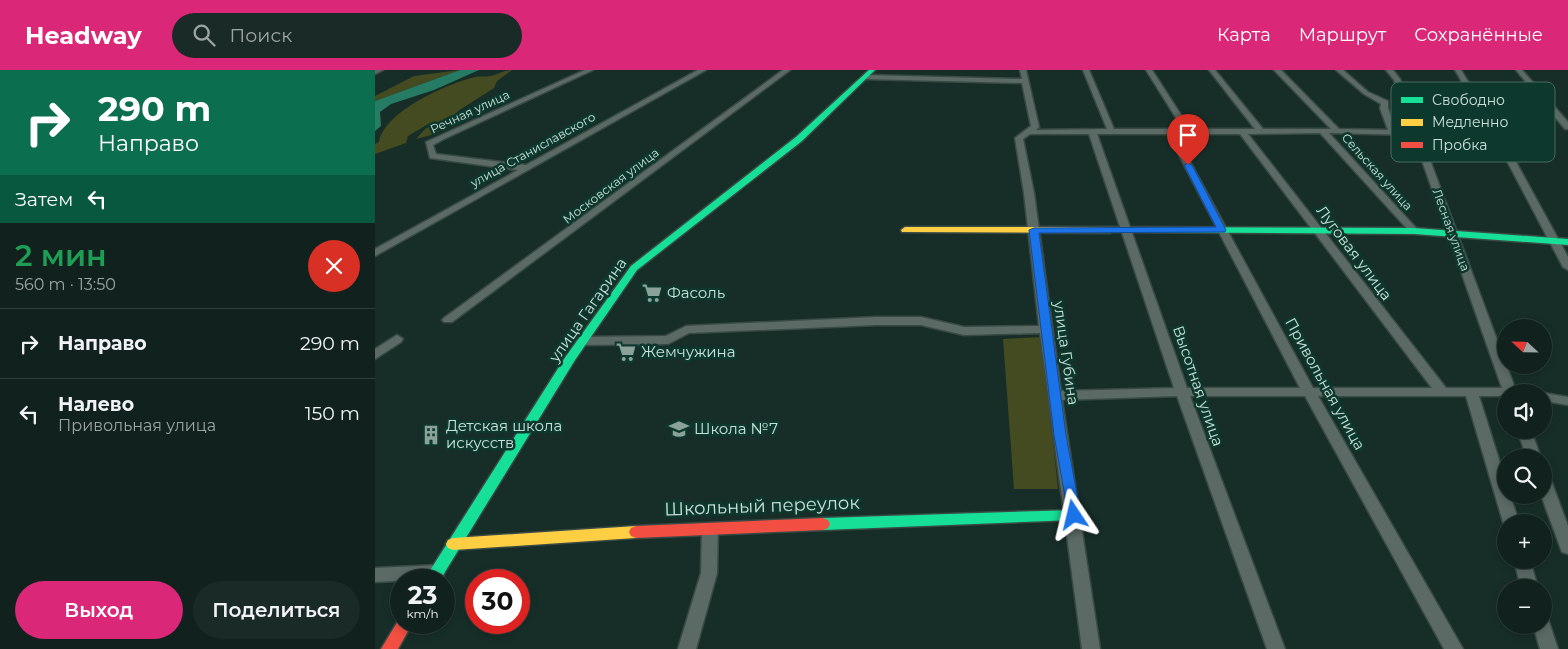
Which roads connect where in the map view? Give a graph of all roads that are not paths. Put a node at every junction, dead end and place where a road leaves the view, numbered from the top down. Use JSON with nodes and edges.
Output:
{"nodes":[{"id":1,"x":380,"y":70,"type":"edge"},
{"id":2,"x":590,"y":70,"type":"edge"},
{"id":3,"x":703,"y":70,"type":"edge"},
{"id":4,"x":787,"y":70,"type":"edge"},
{"id":5,"x":1023,"y":70,"type":"edge"},
{"id":6,"x":1086,"y":70,"type":"edge"},
{"id":7,"x":1149,"y":70,"type":"edge"},
{"id":8,"x":1212,"y":70,"type":"edge"},
{"id":9,"x":1277,"y":70,"type":"edge"},
{"id":10,"x":1339,"y":70,"type":"edge"},
{"id":11,"x":1389,"y":70,"type":"edge"},
{"id":12,"x":1458,"y":70,"type":"edge"},
{"id":13,"x":1519,"y":70,"type":"edge"},
{"id":14,"x":375,"y":72,"type":"edge"},
{"id":15,"x":869,"y":74,"type":"edge"},
{"id":16,"x":1025,"y":80,"type":"junction"},
{"id":17,"x":1398,"y":82,"type":"edge"},
{"id":18,"x":1465,"y":82,"type":"edge"},
{"id":19,"x":1530,"y":82,"type":"edge"},
{"id":20,"x":1555,"y":111,"type":"edge"},
{"id":21,"x":1568,"y":126,"type":"edge"},
{"id":22,"x":1391,"y":127,"type":"edge"},
{"id":23,"x":1261,"y":131,"type":"junction"},
{"id":24,"x":1322,"y":131,"type":"junction"},
{"id":25,"x":1337,"y":131,"type":"junction"},
{"id":26,"x":1026,"y":132,"type":"junction"},
{"id":27,"x":1242,"y":132,"type":"junction"},
{"id":28,"x":1391,"y":132,"type":"edge"},
{"id":29,"x":1093,"y":133,"type":"junction"},
{"id":30,"x":1112,"y":133,"type":"junction"},
{"id":31,"x":1171,"y":133,"type":"junction"},
{"id":32,"x":1189,"y":133,"type":"junction"},
{"id":33,"x":1426,"y":162,"type":"edge"},
{"id":34,"x":1511,"y":162,"type":"edge"},
{"id":35,"x":526,"y":168,"type":"junction"},
{"id":36,"x":905,"y":230,"type":"dead end"},
{"id":37,"x":1034,"y":230,"type":"junction"},
{"id":38,"x":1222,"y":230,"type":"junction"},
{"id":39,"x":1317,"y":230,"type":"junction"},
{"id":40,"x":1127,"y":231,"type":"junction"},
{"id":41,"x":1414,"y":231,"type":"junction"},
{"id":42,"x":1451,"y":232,"type":"junction"},
{"id":43,"x":1552,"y":240,"type":"junction"},
{"id":44,"x":1568,"y":242,"type":"edge"},
{"id":45,"x":375,"y":253,"type":"edge"},
{"id":46,"x":1568,"y":267,"type":"edge"},
{"id":47,"x":448,"y":320,"type":"dead end"},
{"id":48,"x":1045,"y":329,"type":"junction"},
{"id":49,"x":397,"y":339,"type":"dead end"},
{"id":50,"x":582,"y":341,"type":"junction"},
{"id":51,"x":375,"y":355,"type":"edge"},
{"id":52,"x":1507,"y":384,"type":"edge"},
{"id":53,"x":1183,"y":392,"type":"junction"},
{"id":54,"x":1442,"y":392,"type":"junction"},
{"id":55,"x":1471,"y":392,"type":"junction"},
{"id":56,"x":1497,"y":392,"type":"edge"},
{"id":57,"x":1311,"y":394,"type":"junction"},
{"id":58,"x":1055,"y":396,"type":"junction"},
{"id":59,"x":1552,"y":398,"type":"edge"},
{"id":60,"x":1568,"y":401,"type":"edge"},
{"id":61,"x":1552,"y":504,"type":"edge"},
{"id":62,"x":1509,"y":514,"type":"edge"},
{"id":63,"x":1074,"y":515,"type":"junction"},
{"id":64,"x":710,"y":529,"type":"junction"},
{"id":65,"x":453,"y":544,"type":"junction"},
{"id":66,"x":1568,"y":547,"type":"edge"},
{"id":67,"x":438,"y":569,"type":"edge"},
{"id":68,"x":375,"y":576,"type":"edge"},
{"id":69,"x":390,"y":576,"type":"edge"},
{"id":70,"x":398,"y":634,"type":"edge"},
{"id":71,"x":1544,"y":634,"type":"edge"},
{"id":72,"x":389,"y":649,"type":"edge"},
{"id":73,"x":687,"y":649,"type":"edge"},
{"id":74,"x":1091,"y":649,"type":"edge"},
{"id":75,"x":1275,"y":649,"type":"edge"},
{"id":76,"x":1454,"y":649,"type":"edge"},
{"id":77,"x":1549,"y":649,"type":"edge"}],
"edges":[{"from":1,"to":14,"type":"street"},
{"from":2,"to":35,"type":"street","name":"Речная улица"},
{"from":3,"to":35,"type":"street","name":"улица Станиславского"},
{"from":4,"to":47,"type":"street","name":"Московская улица"},
{"from":5,"to":16,"type":"street","name":"улица Губина"},
{"from":6,"to":30,"type":"street"},
{"from":7,"to":32,"type":"street"},
{"from":8,"to":23,"type":"street"},
{"from":9,"to":25,"type":"street","name":"Сельская улица"},
{"from":10,"to":22,"type":"street"},
{"from":11,"to":17,"type":"street","name":"Лесная улица"},
{"from":12,"to":18,"type":"street"},
{"from":13,"to":19,"type":"street"},
{"from":15,"to":16,"type":"street"},
{"from":15,"to":50,"type":"street","name":"улица Гагарина"},
{"from":16,"to":26,"type":"street","name":"улица Губина"},
{"from":20,"to":21,"type":"street"},
{"from":23,"to":24,"type":"street"},
{"from":23,"to":27,"type":"street"},
{"from":24,"to":25,"type":"street"},
{"from":24,"to":41,"type":"street","name":"Сельская улица"},
{"from":25,"to":28,"type":"street"},
{"from":26,"to":29,"type":"street"},
{"from":26,"to":37,"type":"street","name":"улица Губина"},
{"from":27,"to":32,"type":"street"},
{"from":27,"to":39,"type":"street","name":"Луговая улица"},
{"from":29,"to":30,"type":"street"},
{"from":29,"to":40,"type":"street","name":"Высотная улица"},
{"from":30,"to":31,"type":"street"},
{"from":31,"to":32,"type":"street"},
{"from":31,"to":38,"type":"street","name":"Привольная улица"},
{"from":33,"to":42,"type":"street","name":"Лесная улица"},
{"from":34,"to":43,"type":"street"},
{"from":35,"to":45,"type":"street","name":"улица Станиславского"},
{"from":36,"to":37,"type":"street"},
{"from":37,"to":40,"type":"street"},
{"from":37,"to":48,"type":"street","name":"улица Губина"},
{"from":38,"to":39,"type":"street"},
{"from":38,"to":40,"type":"street"},
{"from":38,"to":57,"type":"street","name":"Привольная улица"},
{"from":39,"to":41,"type":"street"},
{"from":39,"to":54,"type":"street","name":"Луговая улица"},
{"from":40,"to":53,"type":"street","name":"Высотная улица"},
{"from":41,"to":42,"type":"street"},
{"from":42,"to":43,"type":"street"},
{"from":42,"to":52,"type":"street","name":"Лесная улица"},
{"from":43,"to":44,"type":"street"},
{"from":43,"to":46,"type":"street"},
{"from":48,"to":50,"type":"street"},
{"from":48,"to":58,"type":"street","name":"улица Губина"},
{"from":49,"to":51,"type":"street"},
{"from":50,"to":65,"type":"street","name":"улица Гагарина"},
{"from":53,"to":57,"type":"street"},
{"from":53,"to":58,"type":"street"},
{"from":53,"to":75,"type":"street","name":"Высотная улица"},
{"from":54,"to":55,"type":"street"},
{"from":54,"to":57,"type":"street"},
{"from":55,"to":56,"type":"street"},
{"from":55,"to":62,"type":"street"},
{"from":57,"to":76,"type":"street","name":"Привольная улица"},
{"from":58,"to":63,"type":"street","name":"улица Губина"},
{"from":59,"to":60,"type":"street"},
{"from":61,"to":66,"type":"street"},
{"from":63,"to":64,"type":"street","name":"Школьный переулок"},
{"from":63,"to":74,"type":"street","name":"улица Губина"},
{"from":64,"to":65,"type":"street","name":"Школьный переулок"},
{"from":64,"to":73,"type":"street"},
{"from":65,"to":67,"type":"street","name":"улица Гагарина"},
{"from":68,"to":69,"type":"street"},
{"from":70,"to":72,"type":"street"},
{"from":71,"to":77,"type":"street"}]}
